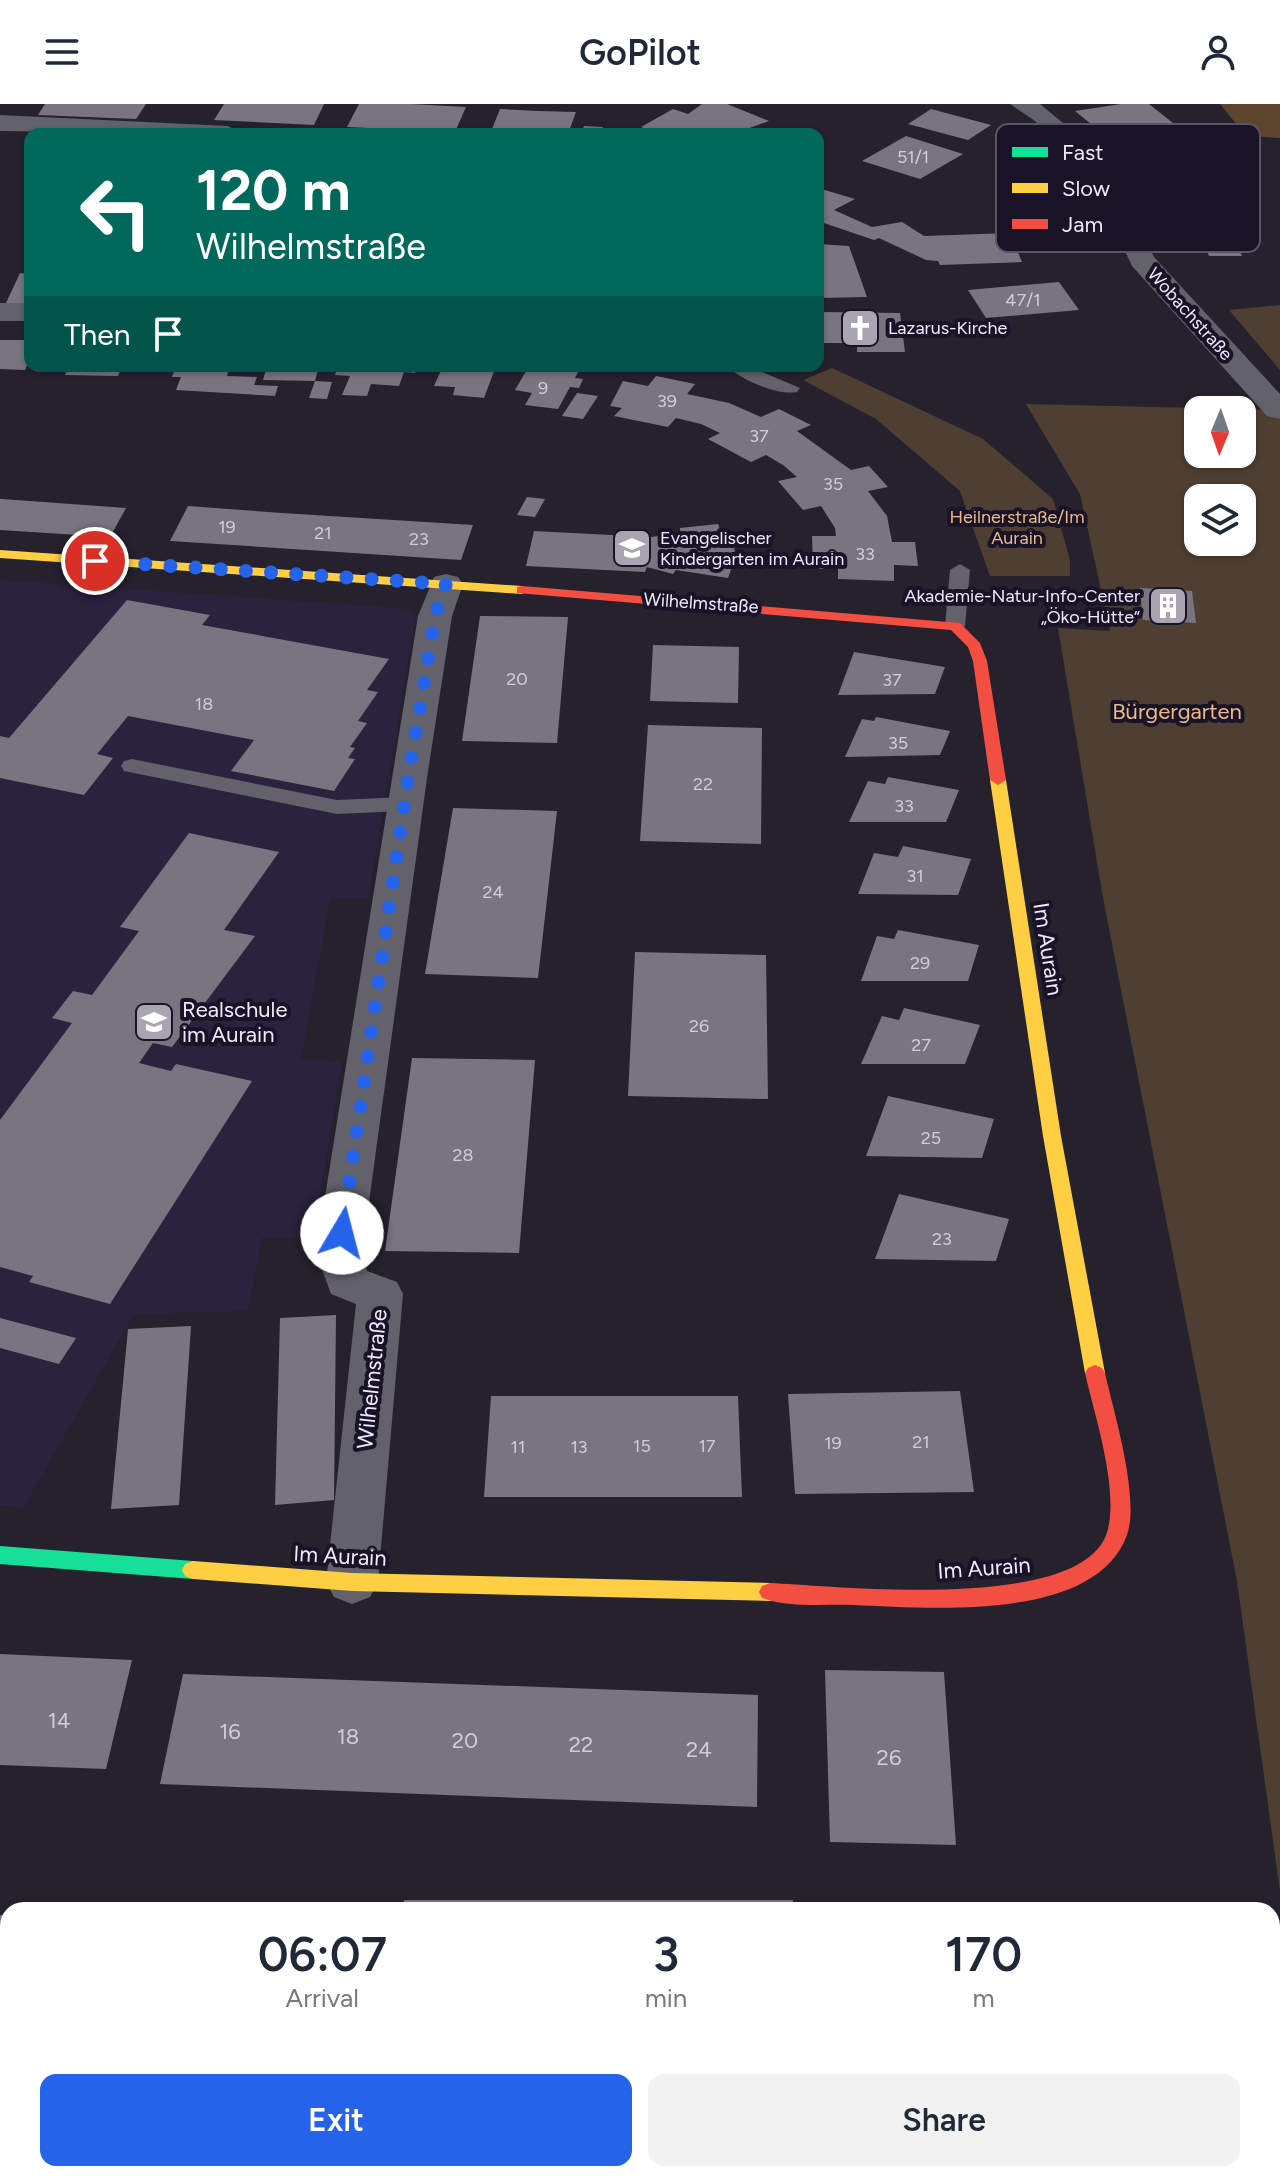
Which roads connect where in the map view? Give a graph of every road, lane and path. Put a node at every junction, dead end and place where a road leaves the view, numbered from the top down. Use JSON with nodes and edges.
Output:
{"nodes":[{"id":1,"x":1022,"y":104,"type":"edge"},
{"id":2,"x":0,"y":123,"type":"edge"},
{"id":3,"x":1053,"y":124,"type":"edge"},
{"id":4,"x":104,"y":128,"type":"edge"},
{"id":5,"x":1138,"y":252,"type":"edge"},
{"id":6,"x":0,"y":312,"type":"edge"},
{"id":7,"x":24,"y":312,"type":"edge"},
{"id":8,"x":746,"y":372,"type":"edge"},
{"id":9,"x":791,"y":388,"type":"dead end"},
{"id":10,"x":1278,"y":410,"type":"dead end"},
{"id":11,"x":0,"y":554,"type":"edge"},
{"id":12,"x":960,"y":570,"type":"dead end"},
{"id":13,"x":446,"y":584,"type":"junction"},
{"id":14,"x":955,"y":626,"type":"junction"},
{"id":15,"x":132,"y":766,"type":"dead end"},
{"id":16,"x":404,"y":804,"type":"junction"},
{"id":17,"x":0,"y":1555,"type":"edge"},
{"id":18,"x":352,"y":1582,"type":"junction"}],
"edges":[{"from":1,"to":3,"type":"street","name":"Wobachstraße"},
{"from":2,"to":4,"type":"street"},
{"from":5,"to":10,"type":"street","name":"Wobachstraße"},
{"from":6,"to":7,"type":"street"},
{"from":8,"to":9,"type":"lane"},
{"from":11,"to":13,"type":"street","name":"Wilhelmstraße"},
{"from":12,"to":14,"type":"lane"},
{"from":13,"to":14,"type":"street","name":"Wilhelmstraße"},
{"from":13,"to":16,"type":"street","name":"Wilhelmstraße"},
{"from":14,"to":18,"type":"street","name":"Im Aurain"},
{"from":15,"to":16,"type":"lane"},
{"from":16,"to":18,"type":"street","name":"Wilhelmstraße"},
{"from":17,"to":18,"type":"street","name":"Im Aurain"}]}
